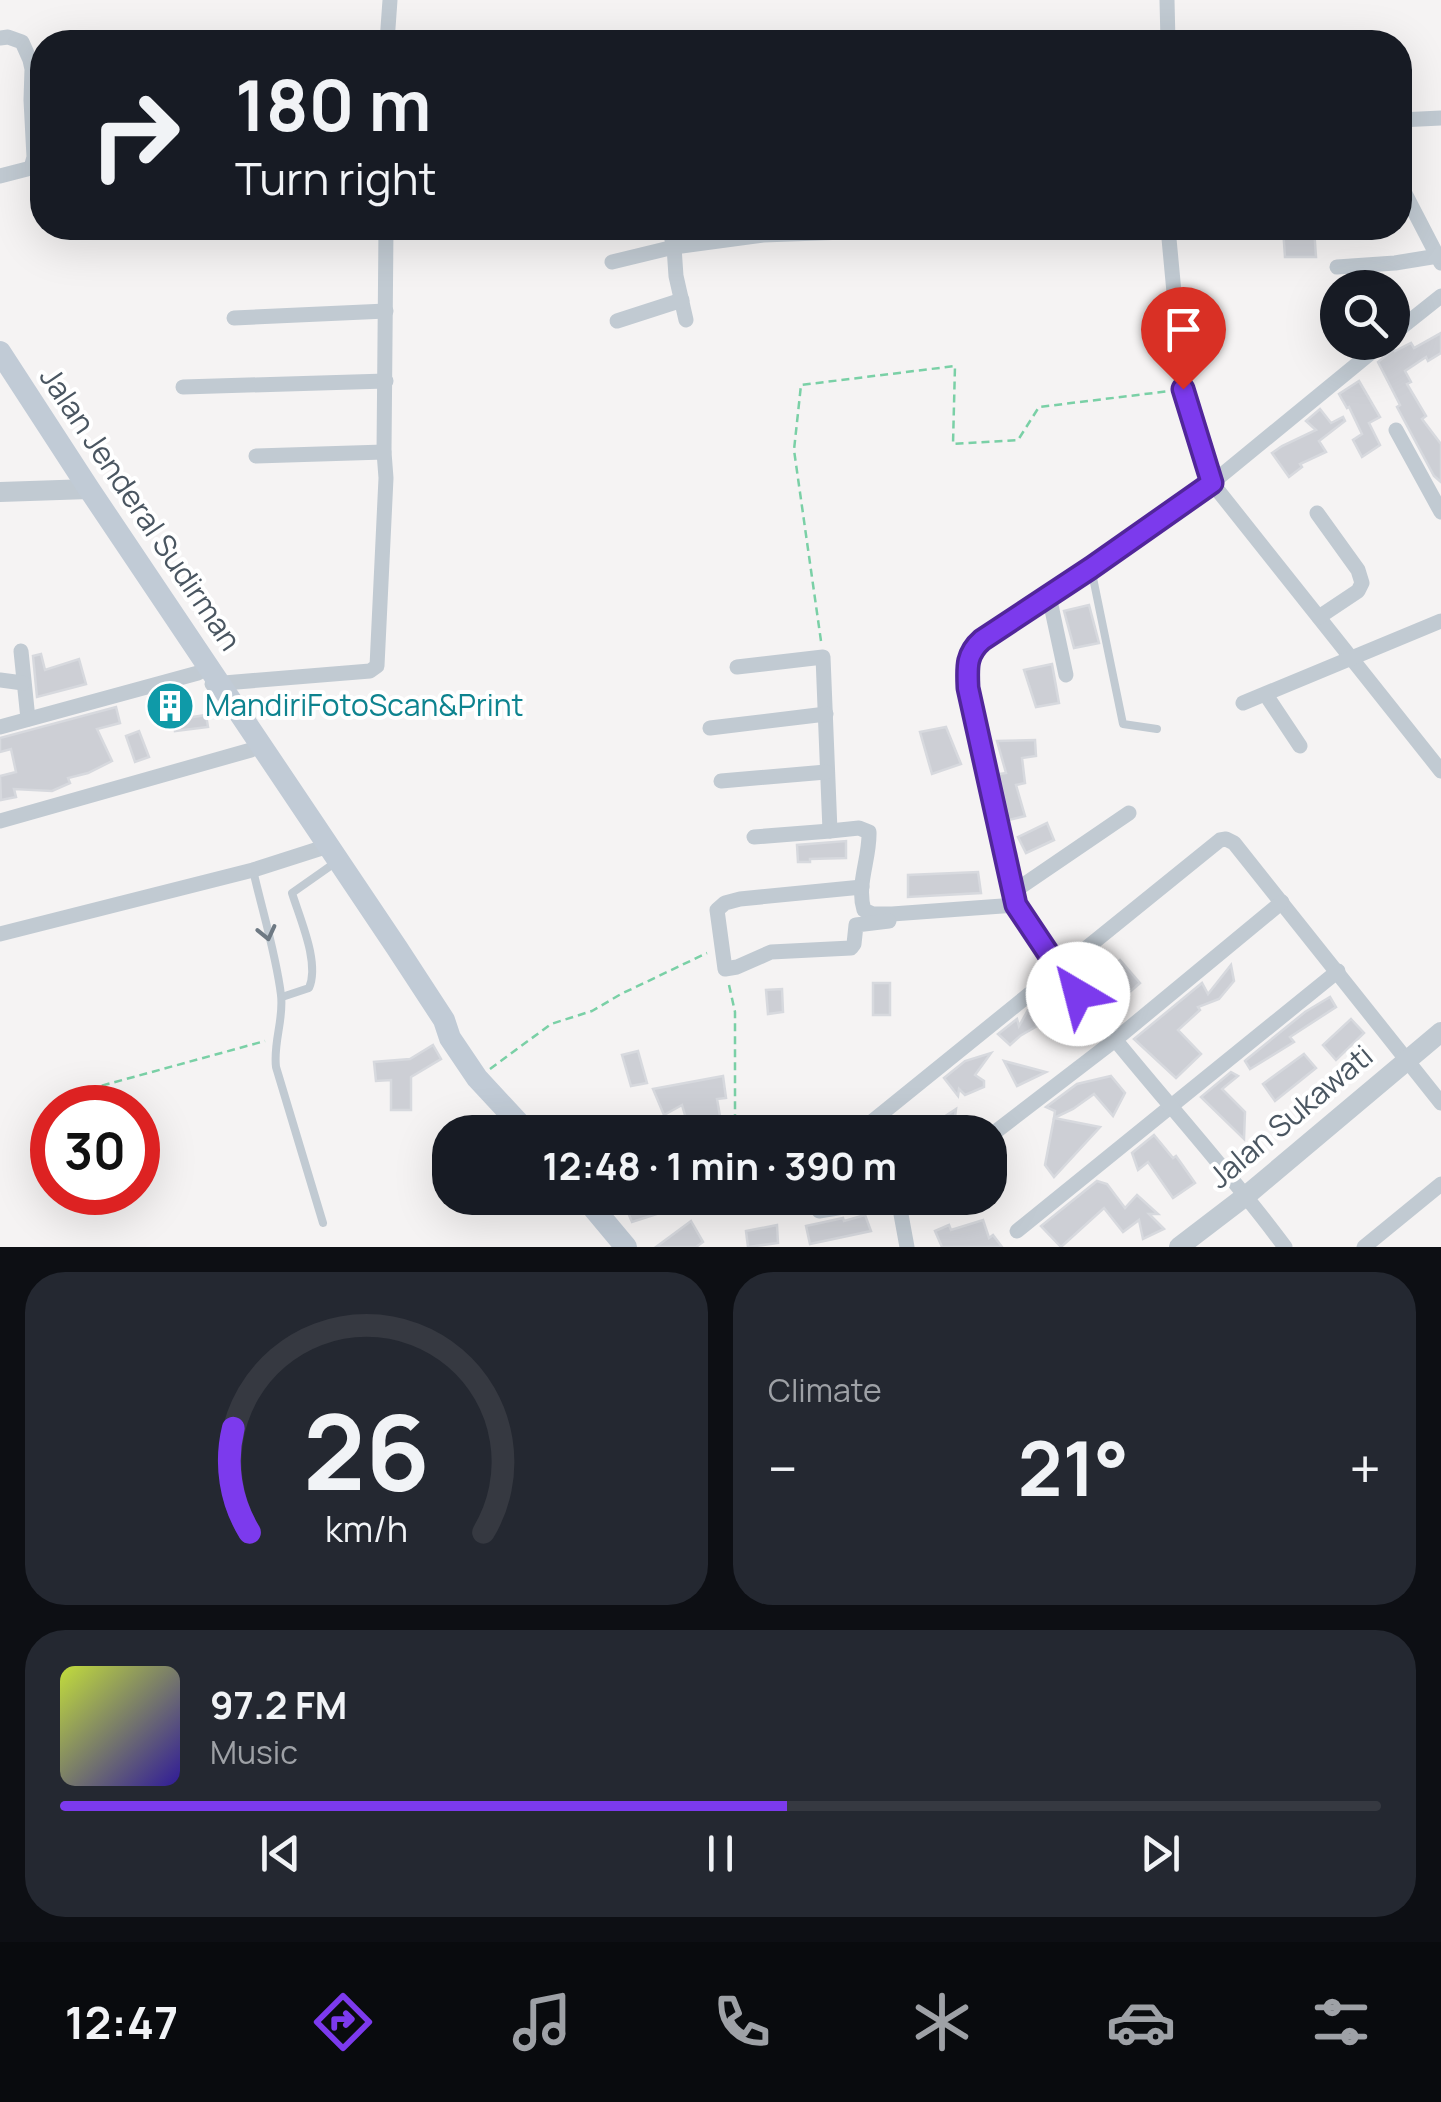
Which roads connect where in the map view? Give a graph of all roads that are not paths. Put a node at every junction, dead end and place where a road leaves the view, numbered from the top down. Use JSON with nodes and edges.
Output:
{"nodes":[{"id":1,"x":390,"y":0,"type":"edge"},
{"id":2,"x":1167,"y":0,"type":"edge"},
{"id":3,"x":388,"y":30,"type":"edge"},
{"id":4,"x":1168,"y":30,"type":"edge"},
{"id":5,"x":0,"y":38,"type":"edge"},
{"id":6,"x":30,"y":60,"type":"edge"},
{"id":7,"x":1441,"y":118,"type":"edge"},
{"id":8,"x":1412,"y":119,"type":"edge"},
{"id":9,"x":30,"y":168,"type":"edge"},
{"id":10,"x":0,"y":176,"type":"edge"},
{"id":11,"x":1412,"y":210,"type":"edge"},
{"id":12,"x":386,"y":240,"type":"edge"},
{"id":13,"x":672,"y":240,"type":"edge"},
{"id":14,"x":715,"y":240,"type":"edge"},
{"id":15,"x":1169,"y":240,"type":"edge"},
{"id":16,"x":674,"y":247,"type":"junction"},
{"id":17,"x":1439,"y":260,"type":"edge"},
{"id":18,"x":612,"y":262,"type":"dead end"},
{"id":19,"x":1337,"y":267,"type":"dead end"},
{"id":20,"x":1441,"y":296,"type":"edge"},
{"id":21,"x":682,"y":300,"type":"junction"},
{"id":22,"x":386,"y":311,"type":"junction"},
{"id":23,"x":234,"y":318,"type":"dead end"},
{"id":24,"x":686,"y":320,"type":"dead end"},
{"id":25,"x":617,"y":321,"type":"dead end"},
{"id":26,"x":1410,"y":321,"type":"edge"},
{"id":27,"x":0,"y":352,"type":"edge"},
{"id":28,"x":1362,"y":360,"type":"edge"},
{"id":29,"x":0,"y":376,"type":"edge"},
{"id":30,"x":386,"y":381,"type":"junction"},
{"id":31,"x":183,"y":387,"type":"dead end"},
{"id":32,"x":1396,"y":430,"type":"dead end"},
{"id":33,"x":384,"y":452,"type":"junction"},
{"id":34,"x":256,"y":456,"type":"dead end"},
{"id":35,"x":1212,"y":483,"type":"junction"},
{"id":36,"x":81,"y":490,"type":"junction"},
{"id":37,"x":0,"y":492,"type":"edge"},
{"id":38,"x":1441,"y":512,"type":"edge"},
{"id":39,"x":1317,"y":514,"type":"dead end"},
{"id":40,"x":1091,"y":568,"type":"junction"},
{"id":41,"x":1049,"y":596,"type":"junction"},
{"id":42,"x":1319,"y":616,"type":"junction"},
{"id":43,"x":1441,"y":621,"type":"edge"},
{"id":44,"x":22,"y":651,"type":"dead end"},
{"id":45,"x":1352,"y":659,"type":"junction"},
{"id":46,"x":737,"y":667,"type":"dead end"},
{"id":47,"x":1066,"y":675,"type":"dead end"},
{"id":48,"x":0,"y":680,"type":"edge"},
{"id":49,"x":209,"y":680,"type":"junction"},
{"id":50,"x":23,"y":683,"type":"junction"},
{"id":51,"x":1266,"y":695,"type":"junction"},
{"id":52,"x":1243,"y":703,"type":"dead end"},
{"id":53,"x":826,"y":714,"type":"junction"},
{"id":54,"x":28,"y":720,"type":"junction"},
{"id":55,"x":0,"y":727,"type":"edge"},
{"id":56,"x":710,"y":728,"type":"dead end"},
{"id":57,"x":1157,"y":729,"type":"dead end"},
{"id":58,"x":1300,"y":746,"type":"dead end"},
{"id":59,"x":251,"y":750,"type":"junction"},
{"id":60,"x":1441,"y":771,"type":"edge"},
{"id":61,"x":826,"y":772,"type":"junction"},
{"id":62,"x":721,"y":781,"type":"dead end"},
{"id":63,"x":1129,"y":813,"type":"dead end"},
{"id":64,"x":0,"y":821,"type":"edge"},
{"id":65,"x":830,"y":831,"type":"junction"},
{"id":66,"x":754,"y":837,"type":"dead end"},
{"id":67,"x":325,"y":854,"type":"junction"},
{"id":68,"x":253,"y":870,"type":"junction"},
{"id":69,"x":862,"y":887,"type":"junction"},
{"id":70,"x":1014,"y":899,"type":"junction"},
{"id":71,"x":1282,"y":902,"type":"junction"},
{"id":72,"x":892,"y":914,"type":"junction"},
{"id":73,"x":0,"y":934,"type":"edge"},
{"id":74,"x":1338,"y":970,"type":"junction"},
{"id":75,"x":1060,"y":971,"type":"junction"},
{"id":76,"x":282,"y":997,"type":"junction"},
{"id":77,"x":1441,"y":1032,"type":"edge"},
{"id":78,"x":450,"y":1038,"type":"junction"},
{"id":79,"x":1115,"y":1040,"type":"junction"},
{"id":80,"x":1406,"y":1060,"type":"junction"},
{"id":81,"x":1441,"y":1103,"type":"edge"},
{"id":82,"x":1170,"y":1106,"type":"junction"},
{"id":83,"x":511,"y":1115,"type":"edge"},
{"id":84,"x":879,"y":1115,"type":"edge"},
{"id":85,"x":1007,"y":1123,"type":"edge"},
{"id":86,"x":1441,"y":1184,"type":"edge"},
{"id":87,"x":1247,"y":1195,"type":"junction"},
{"id":88,"x":599,"y":1215,"type":"edge"},
{"id":89,"x":901,"y":1215,"type":"edge"},
{"id":90,"x":322,"y":1223,"type":"dead end"},
{"id":91,"x":1017,"y":1230,"type":"dead end"},
{"id":92,"x":626,"y":1247,"type":"edge"},
{"id":93,"x":907,"y":1247,"type":"edge"},
{"id":94,"x":1180,"y":1247,"type":"edge"},
{"id":95,"x":1285,"y":1247,"type":"edge"},
{"id":96,"x":1364,"y":1247,"type":"edge"}],
"edges":[{"from":1,"to":3,"type":"street"},
{"from":2,"to":4,"type":"street"},
{"from":5,"to":6,"type":"street"},
{"from":7,"to":8,"type":"street"},
{"from":9,"to":10,"type":"street"},
{"from":11,"to":17,"type":"street"},
{"from":12,"to":22,"type":"street"},
{"from":13,"to":16,"type":"street"},
{"from":14,"to":16,"type":"street"},
{"from":15,"to":35,"type":"street"},
{"from":16,"to":18,"type":"street"},
{"from":16,"to":21,"type":"street"},
{"from":17,"to":19,"type":"street"},
{"from":20,"to":26,"type":"street"},
{"from":21,"to":24,"type":"street"},
{"from":21,"to":25,"type":"street"},
{"from":22,"to":23,"type":"street"},
{"from":22,"to":30,"type":"street"},
{"from":27,"to":36,"type":"main road","name":"Jalan Jenderal Sudirman"},
{"from":28,"to":35,"type":"street"},
{"from":29,"to":36,"type":"main road"},
{"from":30,"to":31,"type":"street"},
{"from":30,"to":33,"type":"street"},
{"from":32,"to":38,"type":"street"},
{"from":33,"to":34,"type":"street"},
{"from":33,"to":49,"type":"street"},
{"from":35,"to":40,"type":"street"},
{"from":35,"to":42,"type":"street"},
{"from":36,"to":37,"type":"street"},
{"from":36,"to":49,"type":"main road"},
{"from":39,"to":42,"type":"street"},
{"from":40,"to":41,"type":"street"},
{"from":40,"to":57,"type":"lane"},
{"from":41,"to":47,"type":"street"},
{"from":41,"to":70,"type":"street"},
{"from":42,"to":45,"type":"street"},
{"from":43,"to":45,"type":"street"},
{"from":44,"to":50,"type":"street"},
{"from":45,"to":51,"type":"street"},
{"from":45,"to":60,"type":"street"},
{"from":46,"to":53,"type":"street"},
{"from":48,"to":50,"type":"street"},
{"from":49,"to":54,"type":"street"},
{"from":49,"to":59,"type":"main road"},
{"from":49,"to":67,"type":"main road","name":"Jalan Jenderal Sudirman"},
{"from":50,"to":54,"type":"street"},
{"from":51,"to":52,"type":"street"},
{"from":51,"to":58,"type":"street"},
{"from":53,"to":56,"type":"street"},
{"from":53,"to":61,"type":"street"},
{"from":54,"to":55,"type":"street"},
{"from":59,"to":64,"type":"street"},
{"from":59,"to":67,"type":"main road"},
{"from":61,"to":62,"type":"street"},
{"from":61,"to":65,"type":"street"},
{"from":63,"to":70,"type":"street"},
{"from":65,"to":66,"type":"street"},
{"from":65,"to":69,"type":"street"},
{"from":67,"to":68,"type":"street"},
{"from":67,"to":76,"type":"lane"},
{"from":67,"to":78,"type":"main road"},
{"from":67,"to":78,"type":"main road","name":"Jalan Jenderal Sudirman"},
{"from":68,"to":73,"type":"street"},
{"from":68,"to":76,"type":"lane","one_way":true},
{"from":69,"to":72,"type":"street"},
{"from":69,"to":72,"type":"street"},
{"from":70,"to":72,"type":"street"},
{"from":70,"to":75,"type":"street"},
{"from":71,"to":74,"type":"street"},
{"from":71,"to":75,"type":"street"},
{"from":71,"to":79,"type":"street"},
{"from":74,"to":80,"type":"street"},
{"from":74,"to":82,"type":"street"},
{"from":75,"to":79,"type":"street"},
{"from":75,"to":84,"type":"street"},
{"from":76,"to":90,"type":"lane"},
{"from":77,"to":80,"type":"street","name":"Jalan Sukawati"},
{"from":78,"to":83,"type":"main road"},
{"from":79,"to":82,"type":"street"},
{"from":79,"to":85,"type":"street"},
{"from":80,"to":81,"type":"street"},
{"from":80,"to":87,"type":"street","name":"Jalan Sukawati"},
{"from":82,"to":87,"type":"street"},
{"from":82,"to":91,"type":"street"},
{"from":86,"to":96,"type":"street"},
{"from":87,"to":94,"type":"street","name":"Jalan Sukawati"},
{"from":87,"to":95,"type":"street"},
{"from":88,"to":92,"type":"main road"},
{"from":89,"to":93,"type":"street"}]}
